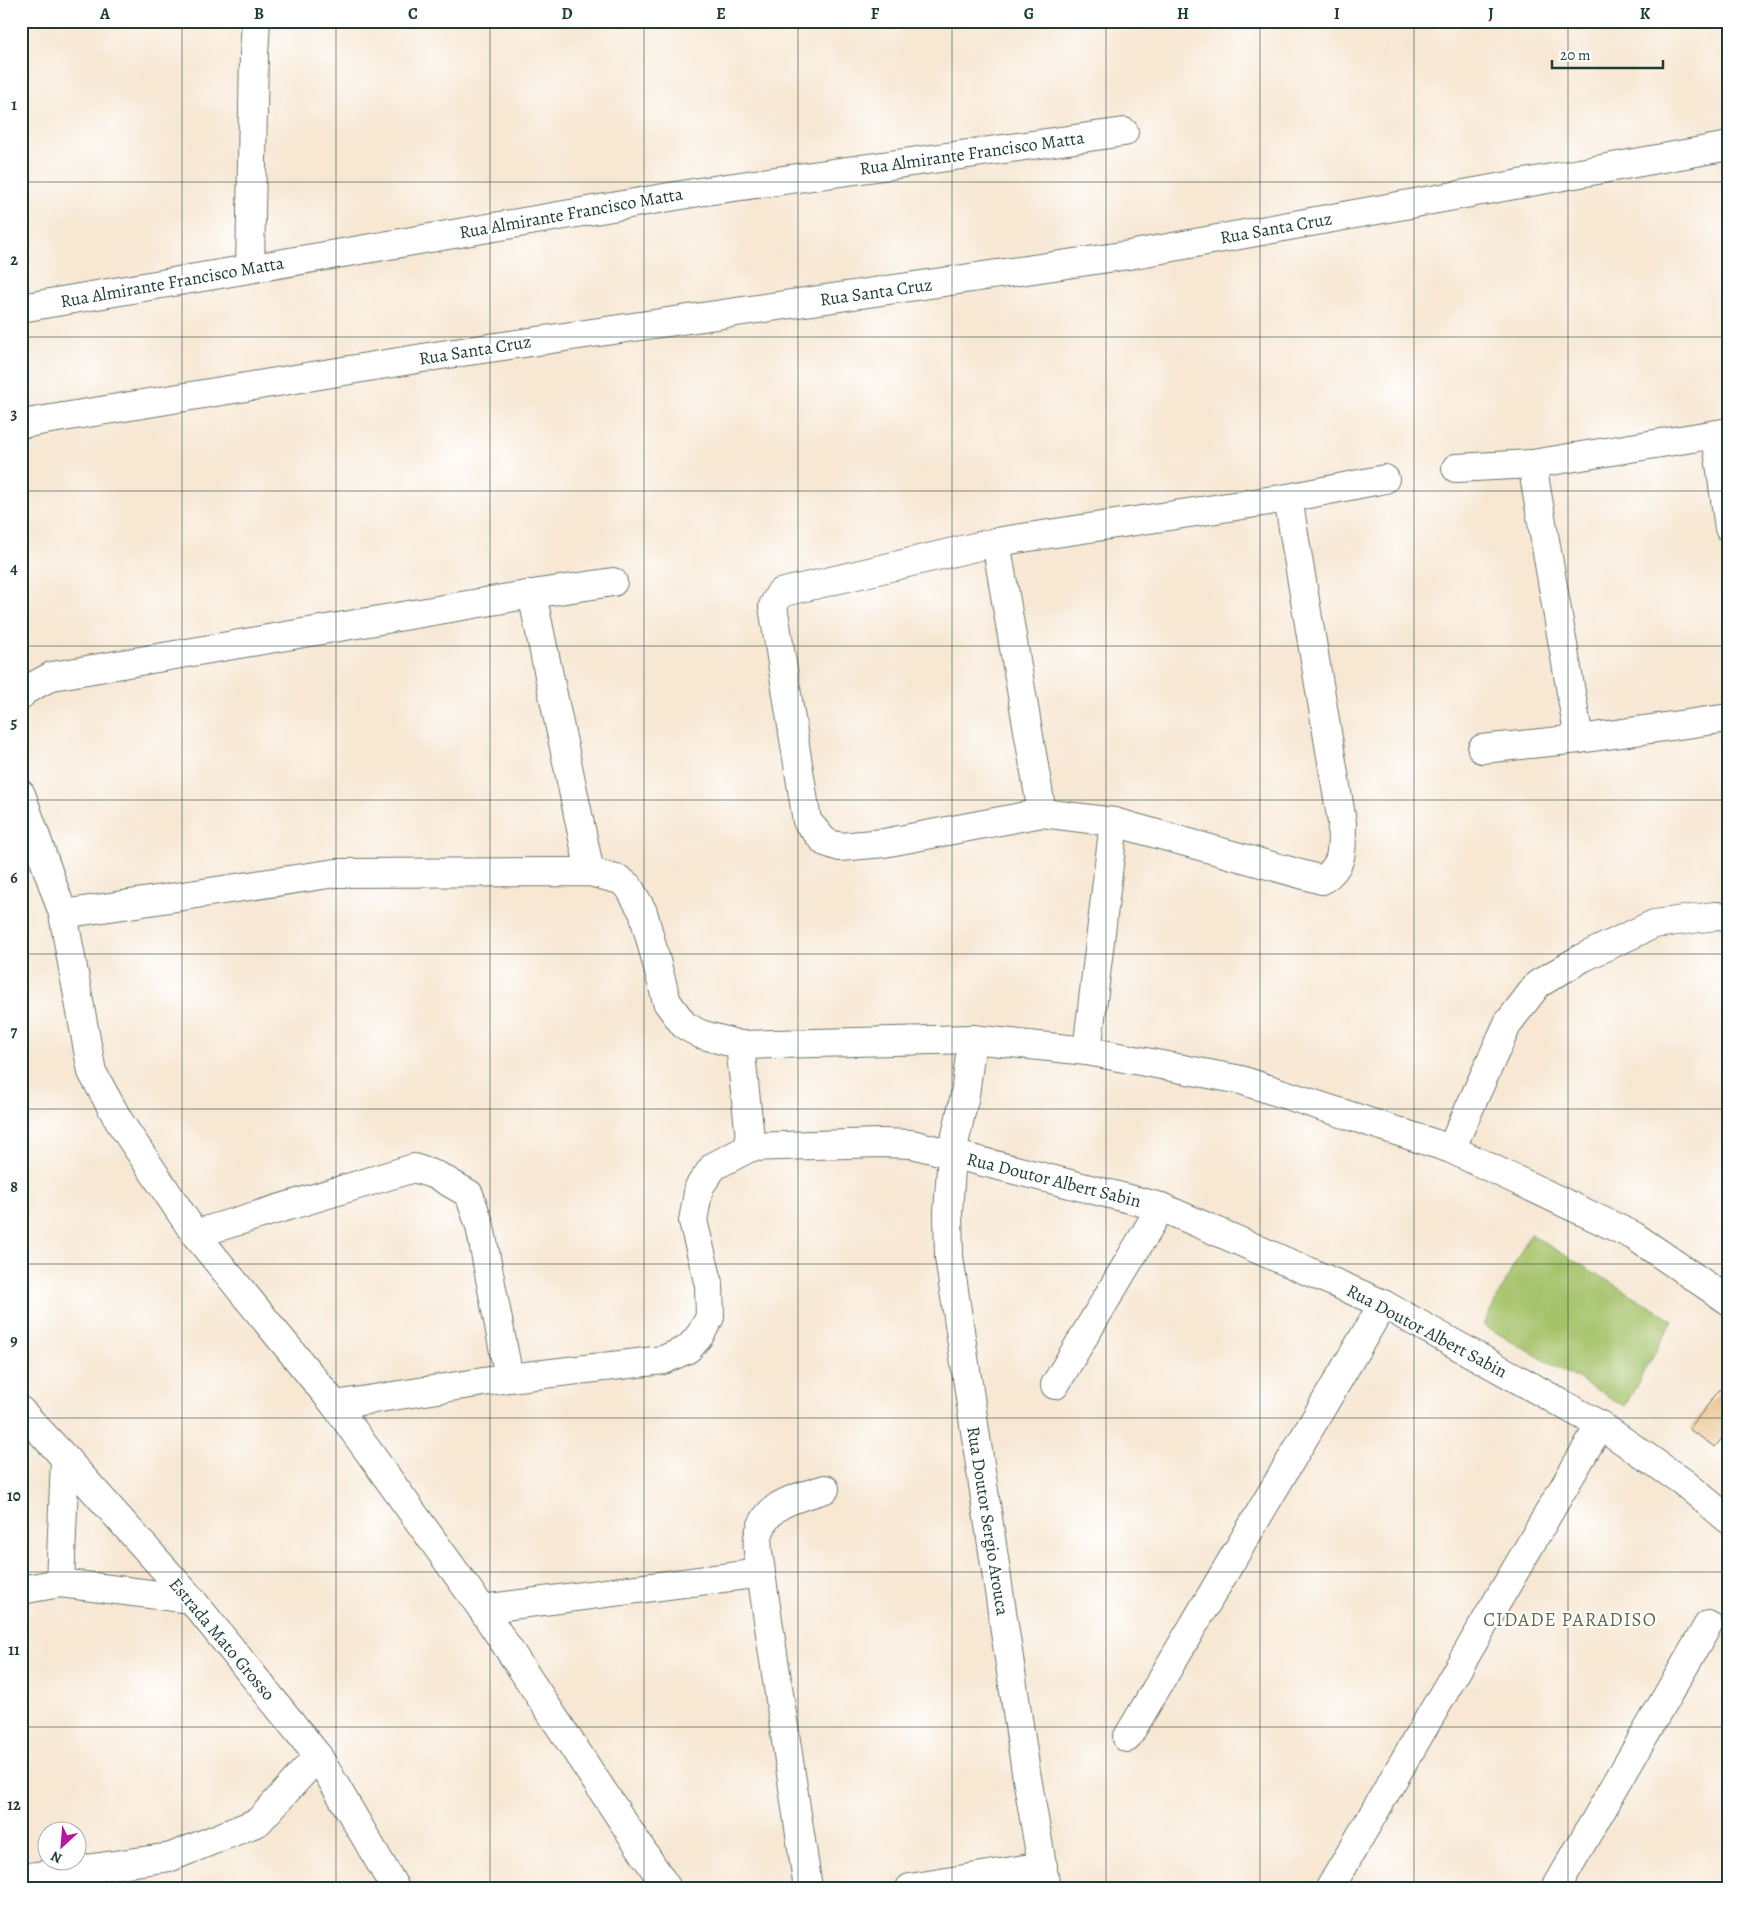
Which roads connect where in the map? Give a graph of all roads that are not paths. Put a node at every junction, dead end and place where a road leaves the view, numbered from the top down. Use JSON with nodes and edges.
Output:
{"nodes":[{"id":1,"x":256,"y":21,"type":"edge"},
{"id":2,"x":1124,"y":132,"type":"dead end"},
{"id":3,"x":1729,"y":146,"type":"edge"},
{"id":4,"x":250,"y":268,"type":"junction"},
{"id":5,"x":21,"y":308,"type":"edge"},
{"id":6,"x":21,"y":424,"type":"edge"},
{"id":7,"x":1722,"y":433,"type":"edge"},
{"id":8,"x":1532,"y":464,"type":"junction"},
{"id":9,"x":1456,"y":468,"type":"dead end"},
{"id":10,"x":1385,"y":479,"type":"dead end"},
{"id":11,"x":1288,"y":498,"type":"junction"},
{"id":12,"x":1729,"y":528,"type":"edge"},
{"id":13,"x":996,"y":542,"type":"junction"},
{"id":14,"x":613,"y":582,"type":"dead end"},
{"id":15,"x":532,"y":594,"type":"junction"},
{"id":16,"x":21,"y":695,"type":"edge"},
{"id":17,"x":1729,"y":718,"type":"edge"},
{"id":18,"x":1579,"y":740,"type":"junction"},
{"id":19,"x":1482,"y":749,"type":"dead end"},
{"id":20,"x":21,"y":794,"type":"edge"},
{"id":21,"x":1042,"y":813,"type":"junction"},
{"id":22,"x":1114,"y":822,"type":"junction"},
{"id":23,"x":590,"y":872,"type":"junction"},
{"id":24,"x":63,"y":914,"type":"junction"},
{"id":25,"x":1729,"y":917,"type":"edge"},
{"id":26,"x":972,"y":1039,"type":"junction"},
{"id":27,"x":740,"y":1045,"type":"junction"},
{"id":28,"x":1087,"y":1051,"type":"junction"},
{"id":29,"x":751,"y":1148,"type":"junction"},
{"id":30,"x":1451,"y":1149,"type":"junction"},
{"id":31,"x":952,"y":1153,"type":"junction"},
{"id":32,"x":1162,"y":1207,"type":"junction"},
{"id":33,"x":194,"y":1234,"type":"junction"},
{"id":34,"x":1729,"y":1300,"type":"edge"},
{"id":35,"x":1383,"y":1304,"type":"junction"},
{"id":36,"x":509,"y":1378,"type":"junction"},
{"id":37,"x":1055,"y":1385,"type":"dead end"},
{"id":38,"x":335,"y":1406,"type":"junction"},
{"id":39,"x":21,"y":1412,"type":"edge"},
{"id":40,"x":1600,"y":1424,"type":"junction"},
{"id":41,"x":65,"y":1458,"type":"junction"},
{"id":42,"x":825,"y":1489,"type":"dead end"},
{"id":43,"x":1729,"y":1520,"type":"edge"},
{"id":44,"x":761,"y":1573,"type":"junction"},
{"id":45,"x":60,"y":1583,"type":"junction"},
{"id":46,"x":21,"y":1590,"type":"edge"},
{"id":47,"x":190,"y":1599,"type":"junction"},
{"id":48,"x":482,"y":1609,"type":"junction"},
{"id":49,"x":1708,"y":1625,"type":"dead end"},
{"id":50,"x":1127,"y":1738,"type":"dead end"},
{"id":51,"x":318,"y":1756,"type":"junction"},
{"id":52,"x":1045,"y":1877,"type":"edge"},
{"id":53,"x":21,"y":1878,"type":"edge"},
{"id":54,"x":395,"y":1888,"type":"edge"},
{"id":55,"x":667,"y":1888,"type":"edge"},
{"id":56,"x":808,"y":1888,"type":"edge"},
{"id":57,"x":910,"y":1888,"type":"edge"},
{"id":58,"x":1330,"y":1888,"type":"edge"},
{"id":59,"x":1556,"y":1888,"type":"edge"}],
"edges":[{"from":1,"to":4,"type":"street"},
{"from":2,"to":4,"type":"street","name":"Rua Almirante Francisco Matta"},
{"from":3,"to":6,"type":"street","name":"Rua Santa Cruz"},
{"from":4,"to":5,"type":"street","name":"Rua Almirante Francisco Matta"},
{"from":7,"to":8,"type":"street"},
{"from":7,"to":12,"type":"street"},
{"from":8,"to":9,"type":"street"},
{"from":8,"to":18,"type":"street"},
{"from":10,"to":11,"type":"street"},
{"from":11,"to":13,"type":"street"},
{"from":11,"to":22,"type":"street"},
{"from":13,"to":21,"type":"street"},
{"from":13,"to":21,"type":"street"},
{"from":14,"to":15,"type":"street"},
{"from":15,"to":16,"type":"street"},
{"from":15,"to":23,"type":"street"},
{"from":17,"to":18,"type":"street"},
{"from":18,"to":19,"type":"street"},
{"from":20,"to":24,"type":"street"},
{"from":21,"to":22,"type":"street"},
{"from":22,"to":28,"type":"street"},
{"from":23,"to":24,"type":"street"},
{"from":23,"to":27,"type":"street"},
{"from":24,"to":33,"type":"street"},
{"from":25,"to":30,"type":"street"},
{"from":26,"to":27,"type":"street"},
{"from":26,"to":28,"type":"street"},
{"from":26,"to":31,"type":"street","name":"Rua Doutor Albert Sabin"},
{"from":27,"to":29,"type":"street"},
{"from":28,"to":30,"type":"street"},
{"from":29,"to":31,"type":"street"},
{"from":29,"to":36,"type":"street"},
{"from":30,"to":34,"type":"street"},
{"from":31,"to":32,"type":"street","name":"Rua Doutor Albert Sabin"},
{"from":31,"to":52,"type":"street","name":"Rua Doutor Sergio Arouca"},
{"from":32,"to":35,"type":"street","name":"Rua Doutor Albert Sabin"},
{"from":32,"to":37,"type":"street"},
{"from":33,"to":36,"type":"street"},
{"from":33,"to":38,"type":"street"},
{"from":35,"to":40,"type":"street","name":"Rua Doutor Albert Sabin"},
{"from":35,"to":50,"type":"street"},
{"from":36,"to":38,"type":"street"},
{"from":38,"to":48,"type":"street"},
{"from":39,"to":41,"type":"street","name":"Estrada Mato Grosso"},
{"from":40,"to":43,"type":"street","name":"Rua Doutor Albert Sabin"},
{"from":40,"to":58,"type":"street"},
{"from":41,"to":45,"type":"street"},
{"from":41,"to":47,"type":"street","name":"Estrada Mato Grosso"},
{"from":42,"to":44,"type":"street"},
{"from":44,"to":48,"type":"street"},
{"from":44,"to":56,"type":"street"},
{"from":45,"to":46,"type":"street"},
{"from":45,"to":47,"type":"street"},
{"from":47,"to":51,"type":"street","name":"Estrada Mato Grosso"},
{"from":48,"to":55,"type":"street"},
{"from":49,"to":59,"type":"street"},
{"from":51,"to":53,"type":"street"},
{"from":51,"to":54,"type":"street","name":"Estrada Mato Grosso"},
{"from":52,"to":57,"type":"street"}]}
